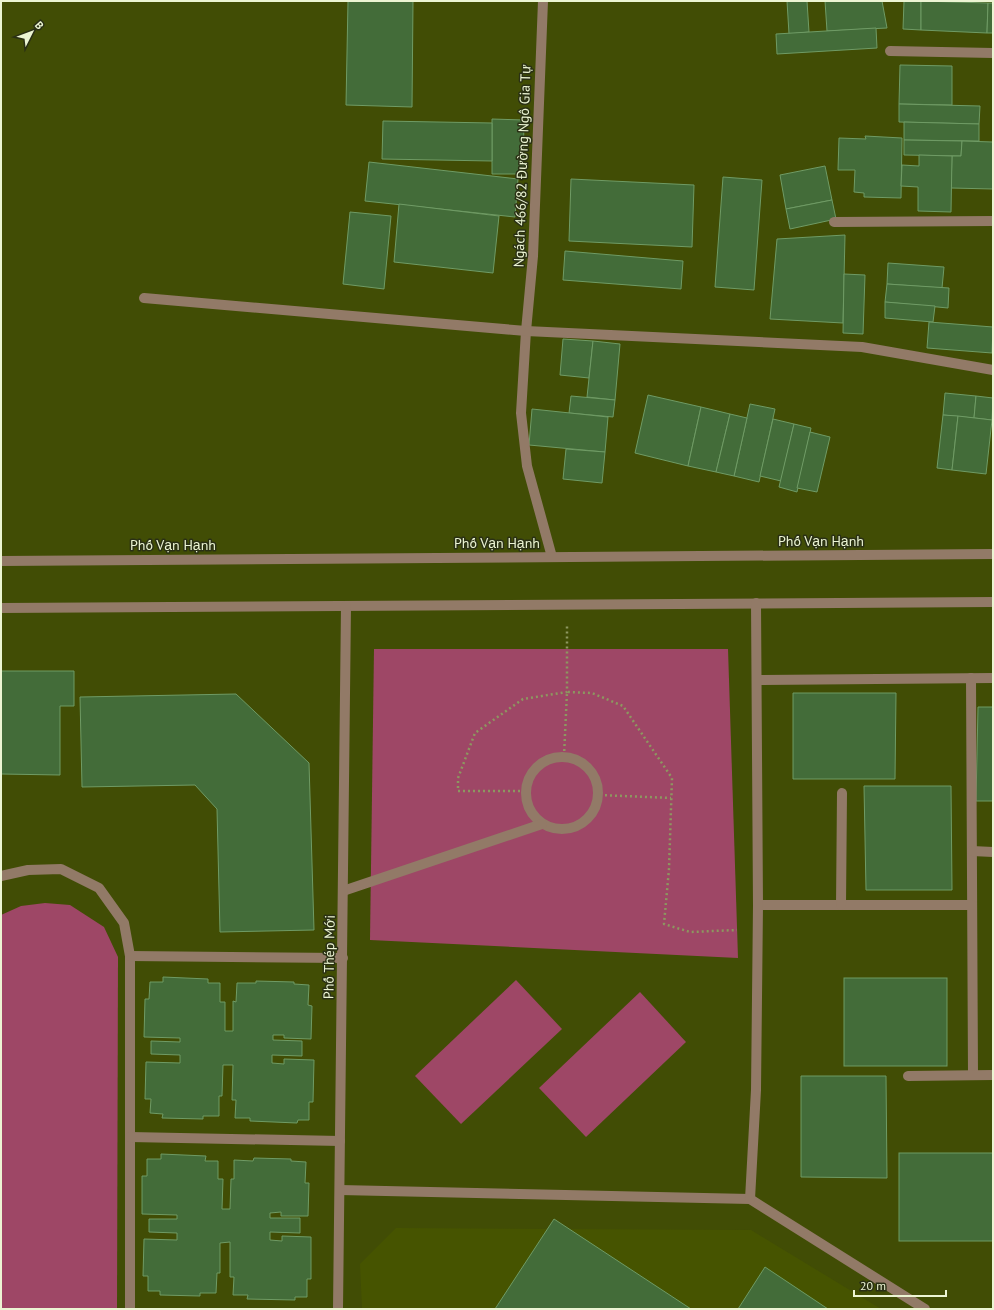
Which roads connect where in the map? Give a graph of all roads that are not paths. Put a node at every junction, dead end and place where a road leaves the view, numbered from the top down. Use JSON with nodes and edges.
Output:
{"nodes":[{"id":1,"x":543,"y":1,"type":"edge"},
{"id":2,"x":890,"y":51,"type":"dead end"},
{"id":3,"x":993,"y":54,"type":"edge"},
{"id":4,"x":993,"y":221,"type":"edge"},
{"id":5,"x":834,"y":222,"type":"dead end"},
{"id":6,"x":144,"y":298,"type":"dead end"},
{"id":7,"x":526,"y":331,"type":"junction"},
{"id":8,"x":993,"y":370,"type":"edge"},
{"id":9,"x":993,"y":554,"type":"edge"},
{"id":10,"x":552,"y":557,"type":"junction"},
{"id":11,"x":1,"y":561,"type":"edge"},
{"id":12,"x":993,"y":602,"type":"edge"},
{"id":13,"x":756,"y":603,"type":"junction"},
{"id":14,"x":346,"y":606,"type":"junction"},
{"id":15,"x":1,"y":608,"type":"edge"},
{"id":16,"x":971,"y":678,"type":"junction"},
{"id":17,"x":993,"y":678,"type":"edge"},
{"id":18,"x":757,"y":680,"type":"junction"},
{"id":19,"x":842,"y":793,"type":"dead end"},
{"id":20,"x":542,"y":824,"type":"junction"},
{"id":21,"x":972,"y":851,"type":"junction"},
{"id":22,"x":993,"y":852,"type":"edge"},
{"id":23,"x":1,"y":876,"type":"edge"},
{"id":24,"x":343,"y":891,"type":"junction"},
{"id":25,"x":758,"y":905,"type":"junction"},
{"id":26,"x":840,"y":905,"type":"junction"},
{"id":27,"x":972,"y":905,"type":"junction"},
{"id":28,"x":130,"y":956,"type":"junction"},
{"id":29,"x":343,"y":958,"type":"junction"},
{"id":30,"x":973,"y":1075,"type":"junction"},
{"id":31,"x":993,"y":1075,"type":"edge"},
{"id":32,"x":908,"y":1076,"type":"dead end"},
{"id":33,"x":130,"y":1137,"type":"junction"},
{"id":34,"x":340,"y":1141,"type":"junction"},
{"id":35,"x":340,"y":1190,"type":"junction"},
{"id":36,"x":750,"y":1199,"type":"junction"},
{"id":37,"x":130,"y":1309,"type":"edge"},
{"id":38,"x":338,"y":1309,"type":"edge"},
{"id":39,"x":925,"y":1309,"type":"edge"}],
"edges":[{"from":1,"to":7,"type":"street","name":"Ngách 466/82 Đường Ngô Gia Tự"},
{"from":2,"to":3,"type":"street"},
{"from":4,"to":5,"type":"street"},
{"from":6,"to":7,"type":"street"},
{"from":7,"to":8,"type":"street"},
{"from":7,"to":10,"type":"street","name":"Ngách 466/82 Đường Ngô Gia Tự"},
{"from":9,"to":10,"type":"street","name":"Phố Vạn Hạnh"},
{"from":10,"to":11,"type":"street","name":"Phố Vạn Hạnh"},
{"from":12,"to":13,"type":"street"},
{"from":13,"to":14,"type":"street"},
{"from":13,"to":18,"type":"street"},
{"from":14,"to":15,"type":"street"},
{"from":14,"to":24,"type":"street","name":"Phố Thép Mới"},
{"from":16,"to":17,"type":"street"},
{"from":16,"to":18,"type":"street"},
{"from":16,"to":21,"type":"street"},
{"from":18,"to":25,"type":"street"},
{"from":19,"to":26,"type":"street"},
{"from":20,"to":20,"type":"street"},
{"from":20,"to":24,"type":"street"},
{"from":21,"to":22,"type":"street"},
{"from":21,"to":27,"type":"street"},
{"from":23,"to":28,"type":"street"},
{"from":24,"to":29,"type":"street","name":"Phố Thép Mới"},
{"from":25,"to":26,"type":"street"},
{"from":25,"to":36,"type":"street"},
{"from":26,"to":27,"type":"street"},
{"from":27,"to":30,"type":"street"},
{"from":28,"to":29,"type":"street"},
{"from":28,"to":33,"type":"street"},
{"from":29,"to":34,"type":"street","name":"Phố Thép Mới"},
{"from":30,"to":31,"type":"street"},
{"from":30,"to":32,"type":"street"},
{"from":33,"to":34,"type":"street"},
{"from":33,"to":37,"type":"street"},
{"from":34,"to":35,"type":"street","name":"Phố Thép Mới"},
{"from":35,"to":36,"type":"street"},
{"from":35,"to":38,"type":"street","name":"Phố Thép Mới"},
{"from":36,"to":39,"type":"street"}]}
